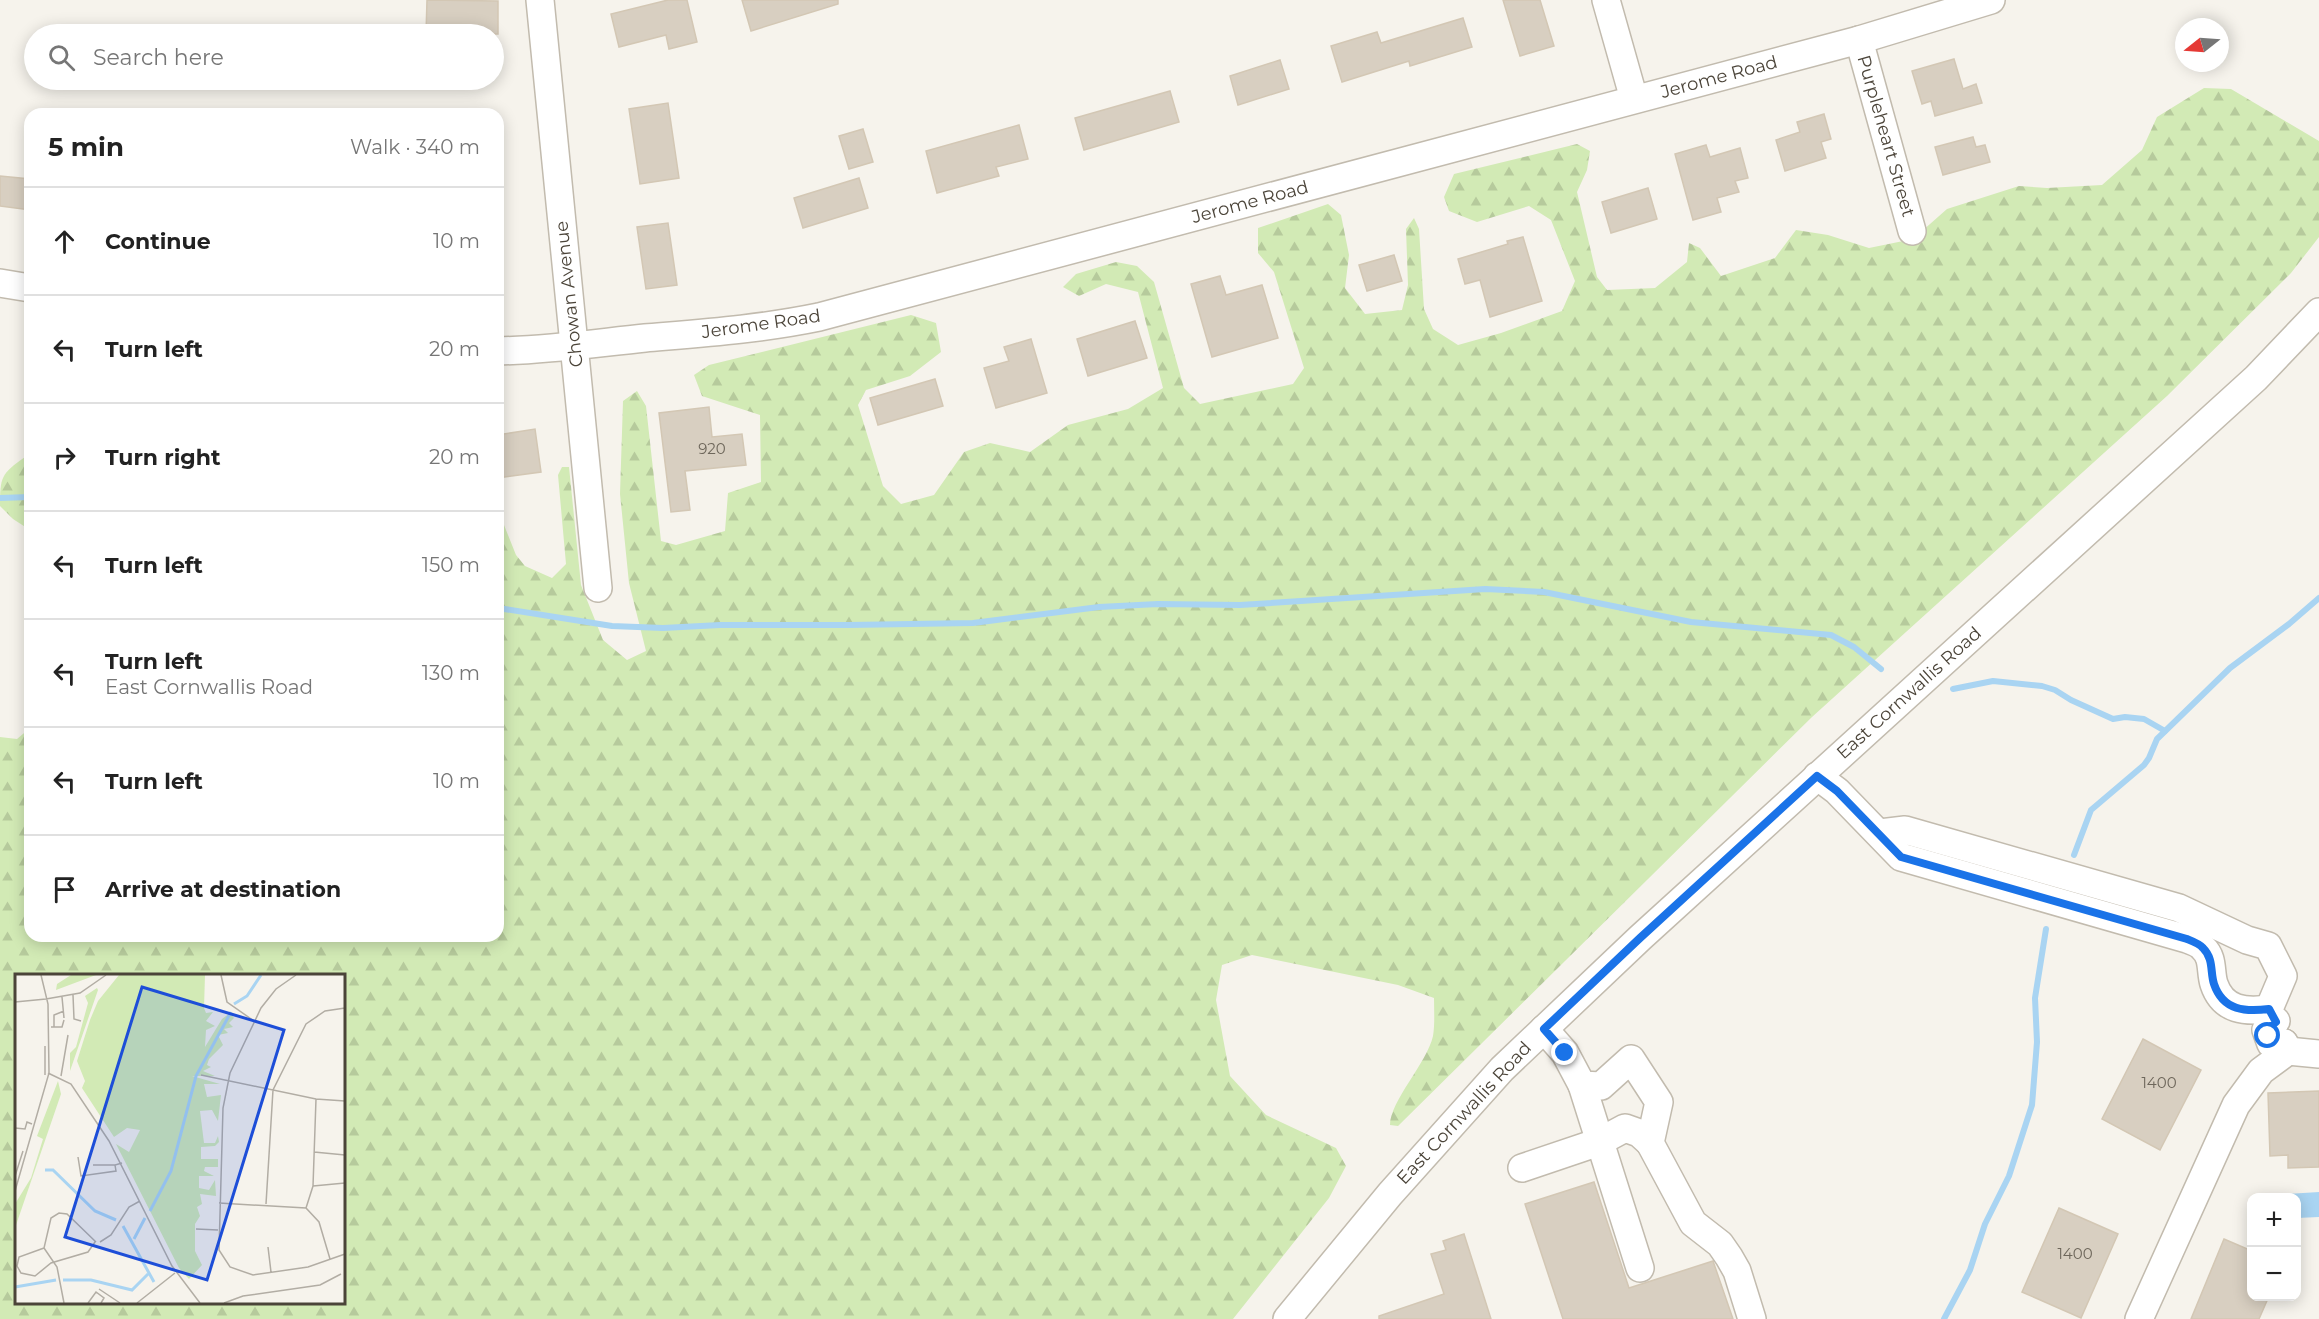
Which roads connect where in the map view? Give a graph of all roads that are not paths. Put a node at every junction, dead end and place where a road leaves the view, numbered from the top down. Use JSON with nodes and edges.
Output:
{"nodes":[{"id":1,"x":540,"y":0,"type":"edge"},
{"id":2,"x":1606,"y":0,"type":"edge"},
{"id":3,"x":1991,"y":0,"type":"edge"},
{"id":4,"x":1859,"y":40,"type":"junction"},
{"id":5,"x":1634,"y":99,"type":"junction"},
{"id":6,"x":1912,"y":231,"type":"dead end"},
{"id":7,"x":0,"y":283,"type":"edge"},
{"id":8,"x":24,"y":287,"type":"edge"},
{"id":9,"x":2319,"y":312,"type":"edge"},
{"id":10,"x":575,"y":346,"type":"junction"},
{"id":11,"x":504,"y":351,"type":"edge"},
{"id":12,"x":597,"y":588,"type":"dead end"},
{"id":13,"x":1817,"y":776,"type":"junction"},
{"id":14,"x":1880,"y":833,"type":"junction"},
{"id":15,"x":1544,"y":1029,"type":"junction"},
{"id":16,"x":2279,"y":1031,"type":"junction"},
{"id":17,"x":2319,"y":1054,"type":"edge"},
{"id":18,"x":1582,"y":1085,"type":"junction"},
{"id":19,"x":1599,"y":1142,"type":"junction"},
{"id":20,"x":1650,"y":1143,"type":"junction"},
{"id":21,"x":1522,"y":1168,"type":"dead end"},
{"id":22,"x":1640,"y":1268,"type":"dead end"},
{"id":23,"x":1287,"y":1319,"type":"edge"},
{"id":24,"x":1752,"y":1319,"type":"edge"},
{"id":25,"x":2139,"y":1319,"type":"edge"}],
"edges":[{"from":1,"to":10,"type":"street","name":"Chowan Avenue"},
{"from":2,"to":5,"type":"street"},
{"from":3,"to":4,"type":"street","name":"Jerome Road"},
{"from":4,"to":5,"type":"street","name":"Jerome Road"},
{"from":4,"to":6,"type":"street","name":"Purpleheart Street"},
{"from":5,"to":10,"type":"street","name":"Jerome Road"},
{"from":7,"to":8,"type":"street"},
{"from":9,"to":13,"type":"street","name":"East Cornwallis Road"},
{"from":10,"to":11,"type":"street","name":"Jerome Road"},
{"from":10,"to":12,"type":"street","name":"Chowan Avenue"},
{"from":13,"to":14,"type":"street"},
{"from":13,"to":15,"type":"street","name":"East Cornwallis Road"},
{"from":14,"to":16,"type":"street"},
{"from":14,"to":16,"type":"street"},
{"from":15,"to":18,"type":"street"},
{"from":15,"to":23,"type":"street","name":"East Cornwallis Road"},
{"from":16,"to":17,"type":"street"},
{"from":16,"to":25,"type":"street"},
{"from":18,"to":19,"type":"street"},
{"from":18,"to":20,"type":"street"},
{"from":19,"to":20,"type":"street"},
{"from":19,"to":21,"type":"street"},
{"from":19,"to":22,"type":"street"},
{"from":20,"to":24,"type":"street"}]}
